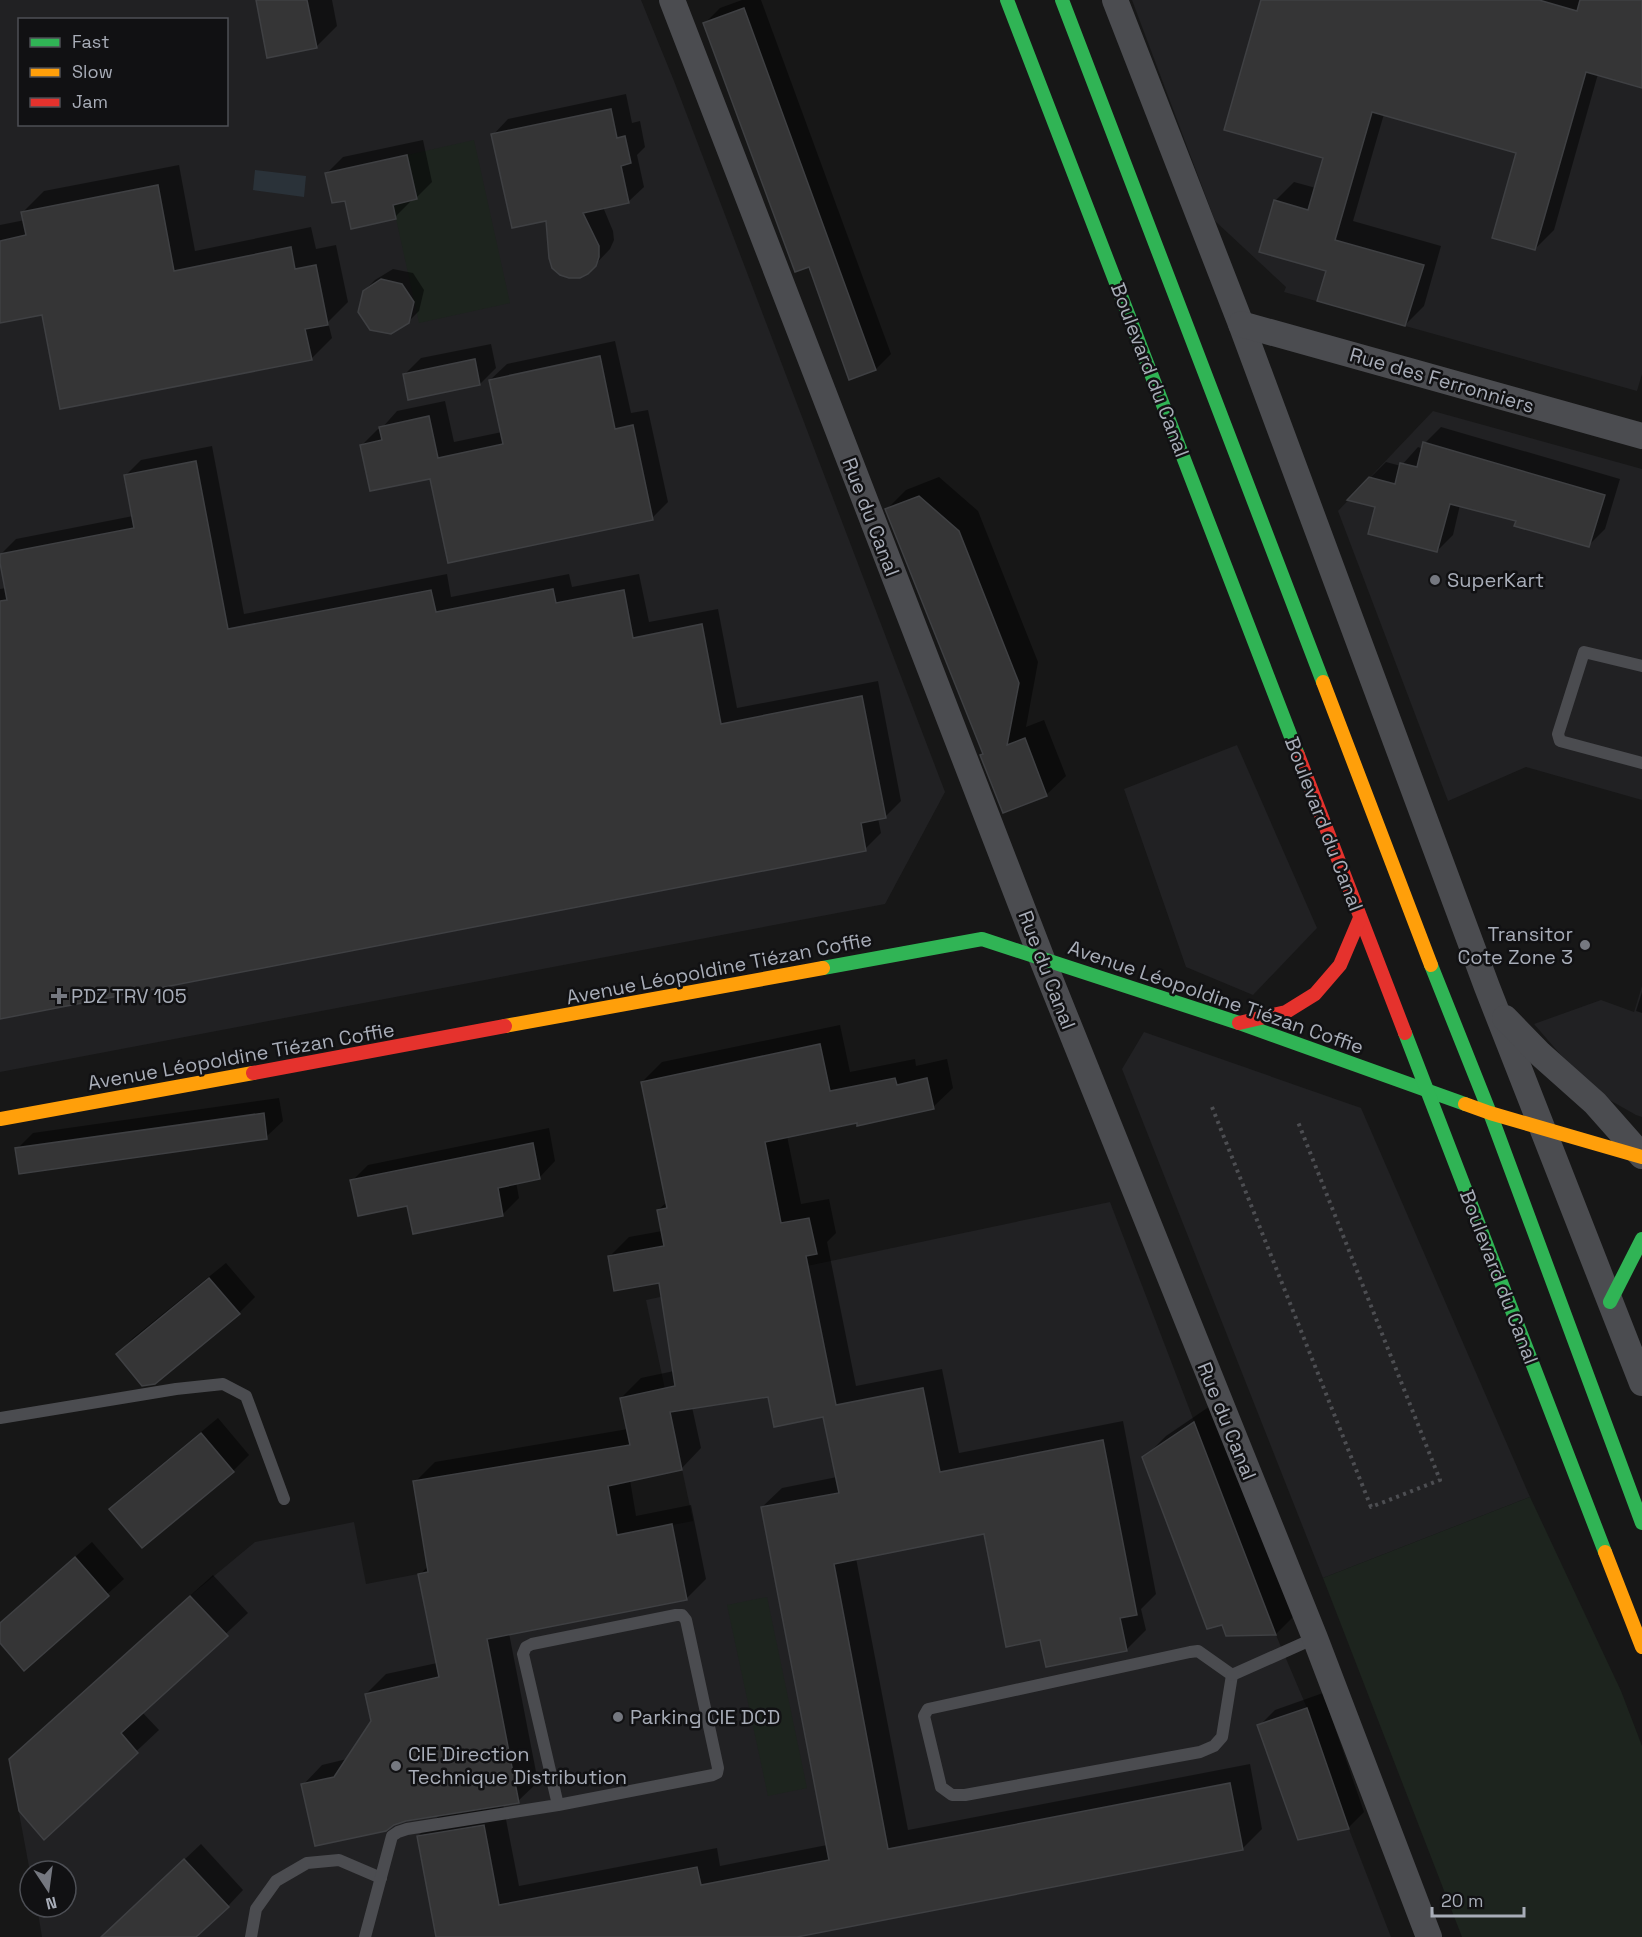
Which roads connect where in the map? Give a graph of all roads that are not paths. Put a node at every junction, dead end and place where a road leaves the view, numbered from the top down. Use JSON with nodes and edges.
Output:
{"nodes":[{"id":1,"x":672,"y":0,"type":"edge"},
{"id":2,"x":1007,"y":0,"type":"edge"},
{"id":3,"x":1062,"y":0,"type":"edge"},
{"id":4,"x":1115,"y":0,"type":"edge"},
{"id":5,"x":1241,"y":324,"type":"junction"},
{"id":6,"x":1642,"y":436,"type":"edge"},
{"id":7,"x":1642,"y":666,"type":"edge"},
{"id":8,"x":1642,"y":764,"type":"edge"},
{"id":9,"x":1360,"y":918,"type":"junction"},
{"id":10,"x":1042,"y":959,"type":"junction"},
{"id":11,"x":1496,"y":1010,"type":"junction"},
{"id":12,"x":1239,"y":1023,"type":"junction"},
{"id":13,"x":1428,"y":1093,"type":"junction"},
{"id":14,"x":1490,"y":1113,"type":"junction"},
{"id":15,"x":0,"y":1119,"type":"edge"},
{"id":16,"x":1544,"y":1129,"type":"junction"},
{"id":17,"x":1642,"y":1156,"type":"edge"},
{"id":18,"x":1642,"y":1239,"type":"edge"},
{"id":19,"x":1610,"y":1302,"type":"junction"},
{"id":20,"x":1642,"y":1383,"type":"edge"},
{"id":21,"x":0,"y":1418,"type":"edge"},
{"id":22,"x":284,"y":1500,"type":"dead end"},
{"id":23,"x":1642,"y":1523,"type":"edge"},
{"id":24,"x":1314,"y":1638,"type":"junction"},
{"id":25,"x":1642,"y":1647,"type":"edge"},
{"id":26,"x":1232,"y":1675,"type":"junction"},
{"id":27,"x":558,"y":1805,"type":"junction"},
{"id":28,"x":381,"y":1878,"type":"junction"},
{"id":29,"x":251,"y":1937,"type":"edge"},
{"id":30,"x":365,"y":1937,"type":"edge"},
{"id":31,"x":1429,"y":1937,"type":"edge"}],
"edges":[{"from":1,"to":10,"type":"street","name":"Rue du Canal"},
{"from":2,"to":9,"type":"main road","name":"Boulevard du Canal"},
{"from":3,"to":14,"type":"main road"},
{"from":4,"to":5,"type":"street"},
{"from":5,"to":6,"type":"street","name":"Rue des Ferronniers"},
{"from":5,"to":11,"type":"street"},
{"from":7,"to":8,"type":"lane"},
{"from":9,"to":12,"type":"main road"},
{"from":9,"to":13,"type":"main road","name":"Boulevard du Canal"},
{"from":10,"to":12,"type":"main road","name":"Avenue Léopoldine Tiézan Coffie"},
{"from":10,"to":15,"type":"main road","name":"Avenue Léopoldine Tiézan Coffie"},
{"from":10,"to":24,"type":"street","name":"Rue du Canal"},
{"from":11,"to":16,"type":"street"},
{"from":11,"to":17,"type":"street"},
{"from":12,"to":13,"type":"main road","name":"Avenue Léopoldine Tiézan Coffie"},
{"from":13,"to":14,"type":"main road","name":"Avenue Léopoldine Tiézan Coffie"},
{"from":13,"to":25,"type":"main road","name":"Boulevard du Canal"},
{"from":14,"to":16,"type":"main road","name":"Avenue Léopoldine Tiézan Coffie"},
{"from":14,"to":23,"type":"main road"},
{"from":16,"to":17,"type":"main road","name":"Avenue Léopoldine Tiézan Coffie"},
{"from":16,"to":19,"type":"street"},
{"from":18,"to":19,"type":"main road"},
{"from":19,"to":20,"type":"street"},
{"from":21,"to":22,"type":"lane"},
{"from":24,"to":26,"type":"lane"},
{"from":24,"to":31,"type":"street","name":"Rue du Canal"},
{"from":26,"to":26,"type":"lane"},
{"from":27,"to":27,"type":"lane"},
{"from":27,"to":28,"type":"lane"},
{"from":28,"to":29,"type":"lane"},
{"from":28,"to":30,"type":"lane"}]}
